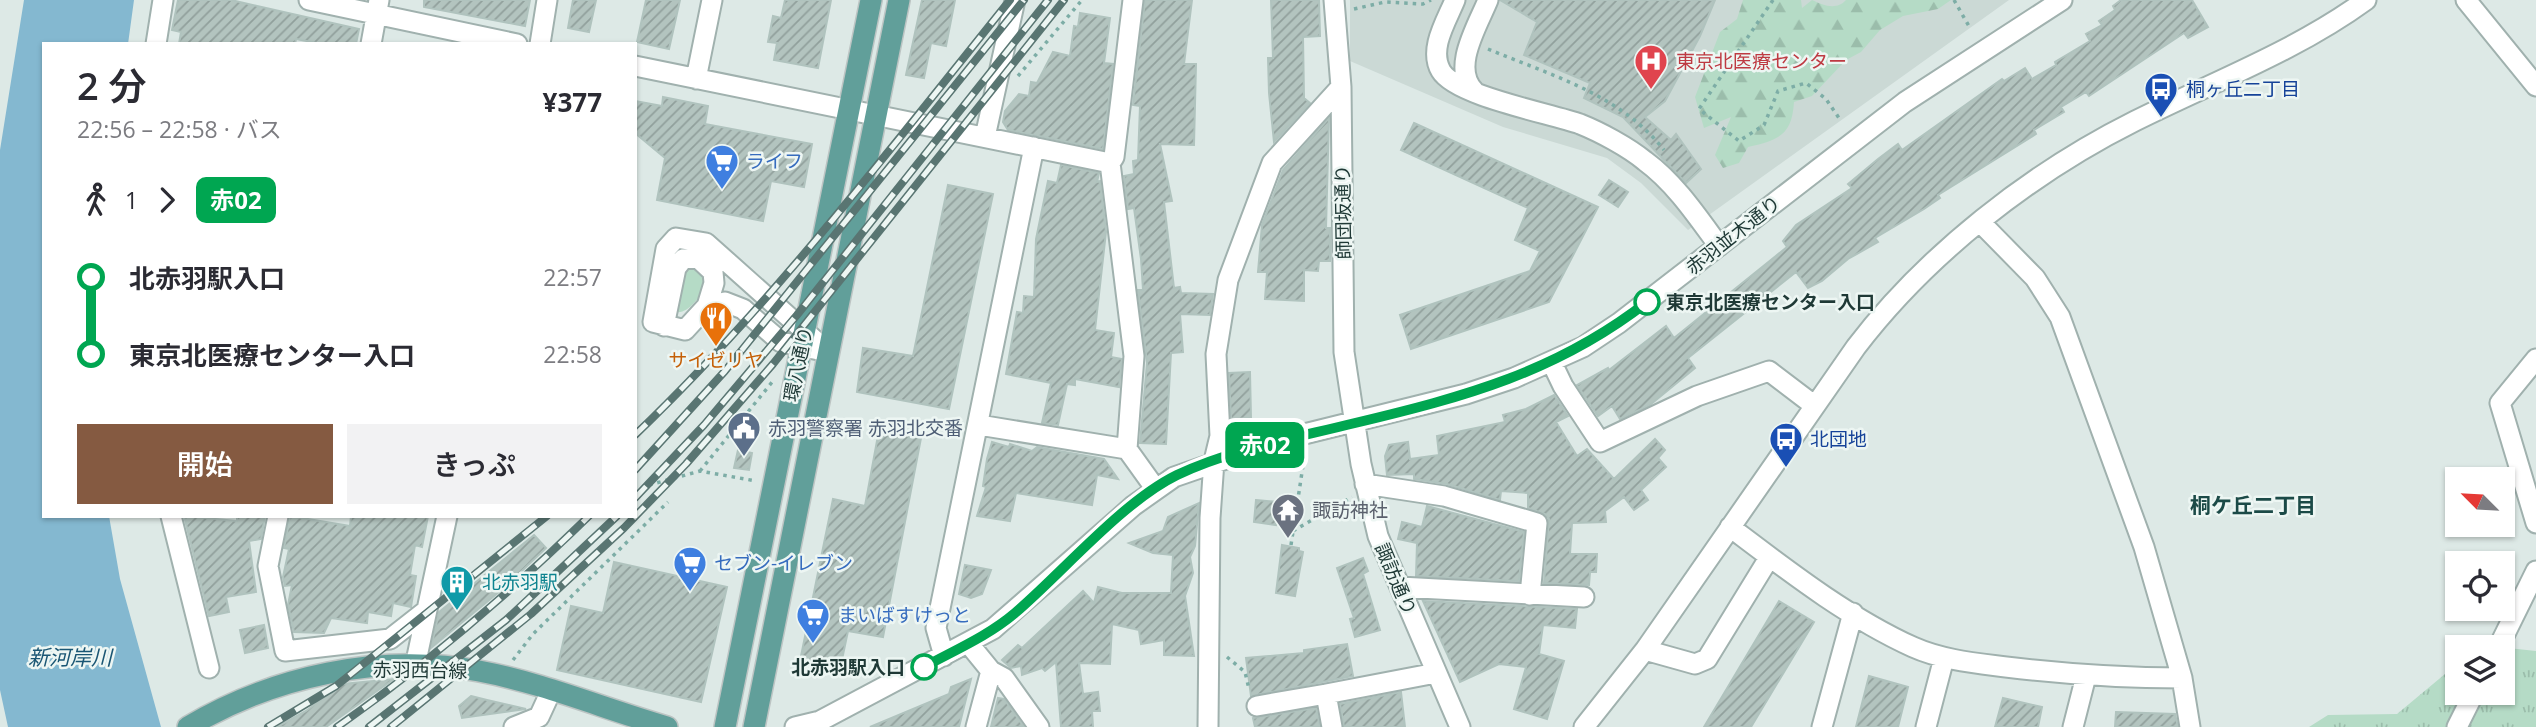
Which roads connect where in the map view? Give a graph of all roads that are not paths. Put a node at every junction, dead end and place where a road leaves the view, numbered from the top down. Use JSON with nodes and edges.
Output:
{"nodes":[{"id":1,"x":163,"y":0,"type":"edge"},
{"id":2,"x":309,"y":0,"type":"edge"},
{"id":3,"x":547,"y":0,"type":"edge"},
{"id":4,"x":712,"y":0,"type":"edge"},
{"id":5,"x":871,"y":0,"type":"edge"},
{"id":6,"x":899,"y":0,"type":"edge"},
{"id":7,"x":1015,"y":0,"type":"edge"},
{"id":8,"x":1133,"y":0,"type":"edge"},
{"id":9,"x":1455,"y":0,"type":"edge"},
{"id":10,"x":1488,"y":0,"type":"edge"},
{"id":11,"x":2063,"y":0,"type":"edge"},
{"id":12,"x":2367,"y":0,"type":"edge"},
{"id":13,"x":2466,"y":0,"type":"edge"},
{"id":14,"x":1334,"y":6,"type":"edge"},
{"id":15,"x":378,"y":7,"type":"edge"},
{"id":16,"x":1444,"y":28,"type":"junction"},
{"id":17,"x":156,"y":42,"type":"edge"},
{"id":18,"x":371,"y":42,"type":"edge"},
{"id":19,"x":509,"y":42,"type":"edge"},
{"id":20,"x":540,"y":42,"type":"edge"},
{"id":21,"x":1478,"y":43,"type":"junction"},
{"id":22,"x":637,"y":66,"type":"edge"},
{"id":23,"x":696,"y":79,"type":"junction"},
{"id":24,"x":2536,"y":86,"type":"edge"},
{"id":25,"x":1341,"y":87,"type":"junction"},
{"id":26,"x":1475,"y":92,"type":"junction"},
{"id":27,"x":848,"y":110,"type":"junction"},
{"id":28,"x":875,"y":116,"type":"junction"},
{"id":29,"x":985,"y":137,"type":"junction"},
{"id":30,"x":1034,"y":148,"type":"junction"},
{"id":31,"x":1110,"y":163,"type":"junction"},
{"id":32,"x":1981,"y":223,"type":"junction"},
{"id":33,"x":1719,"y":246,"type":"junction"},
{"id":34,"x":720,"y":256,"type":"junction"},
{"id":35,"x":714,"y":304,"type":"junction"},
{"id":36,"x":664,"y":326,"type":"junction"},
{"id":37,"x":804,"y":339,"type":"junction"},
{"id":38,"x":828,"y":352,"type":"junction"},
{"id":39,"x":2536,"y":359,"type":"edge"},
{"id":40,"x":1552,"y":363,"type":"junction"},
{"id":41,"x":1815,"y":406,"type":"junction"},
{"id":42,"x":1355,"y":424,"type":"junction"},
{"id":43,"x":979,"y":425,"type":"junction"},
{"id":44,"x":1127,"y":449,"type":"junction"},
{"id":45,"x":1214,"y":461,"type":"junction"},
{"id":46,"x":1155,"y":488,"type":"junction"},
{"id":47,"x":1359,"y":490,"type":"junction"},
{"id":48,"x":172,"y":518,"type":"edge"},
{"id":49,"x":278,"y":518,"type":"edge"},
{"id":50,"x":447,"y":518,"type":"edge"},
{"id":51,"x":2536,"y":523,"type":"edge"},
{"id":52,"x":1730,"y":527,"type":"junction"},
{"id":53,"x":1769,"y":558,"type":"junction"},
{"id":54,"x":2536,"y":571,"type":"edge"},
{"id":55,"x":1400,"y":587,"type":"junction"},
{"id":56,"x":1530,"y":595,"type":"junction"},
{"id":57,"x":1584,"y":597,"type":"dead end"},
{"id":58,"x":427,"y":610,"type":"junction"},
{"id":59,"x":1853,"y":613,"type":"junction"},
{"id":60,"x":2504,"y":635,"type":"edge"},
{"id":61,"x":969,"y":644,"type":"junction"},
{"id":62,"x":1645,"y":650,"type":"junction"},
{"id":63,"x":944,"y":656,"type":"junction"},
{"id":64,"x":1944,"y":657,"type":"junction"},
{"id":65,"x":415,"y":666,"type":"junction"},
{"id":66,"x":209,"y":668,"type":"dead end"},
{"id":67,"x":991,"y":671,"type":"junction"},
{"id":68,"x":1436,"y":673,"type":"junction"},
{"id":69,"x":2086,"y":676,"type":"junction"},
{"id":70,"x":2182,"y":678,"type":"junction"},
{"id":71,"x":551,"y":691,"type":"junction"},
{"id":72,"x":1326,"y":694,"type":"junction"},
{"id":73,"x":2468,"y":705,"type":"edge"},
{"id":74,"x":1257,"y":706,"type":"dead end"},
{"id":75,"x":188,"y":727,"type":"edge"},
{"id":76,"x":514,"y":727,"type":"edge"},
{"id":77,"x":667,"y":727,"type":"edge"},
{"id":78,"x":726,"y":727,"type":"edge"},
{"id":79,"x":754,"y":727,"type":"edge"},
{"id":80,"x":795,"y":727,"type":"edge"},
{"id":81,"x":976,"y":727,"type":"edge"},
{"id":82,"x":1039,"y":727,"type":"edge"},
{"id":83,"x":1208,"y":727,"type":"edge"},
{"id":84,"x":1332,"y":727,"type":"edge"},
{"id":85,"x":1460,"y":727,"type":"edge"},
{"id":86,"x":1584,"y":727,"type":"edge"},
{"id":87,"x":1822,"y":727,"type":"edge"},
{"id":88,"x":1926,"y":727,"type":"edge"},
{"id":89,"x":2073,"y":727,"type":"edge"},
{"id":90,"x":2190,"y":727,"type":"edge"},
{"id":91,"x":2457,"y":727,"type":"edge"}],
"edges":[{"from":1,"to":17,"type":"street"},
{"from":2,"to":15,"type":"street"},
{"from":3,"to":20,"type":"street"},
{"from":4,"to":23,"type":"street"},
{"from":5,"to":27,"type":"main road","name":"環八通り"},
{"from":6,"to":28,"type":"main road","name":"環八通り"},
{"from":7,"to":29,"type":"street"},
{"from":8,"to":31,"type":"street"},
{"from":9,"to":16,"type":"street"},
{"from":10,"to":21,"type":"street"},
{"from":11,"to":33,"type":"street","name":"赤羽並木通り"},
{"from":12,"to":32,"type":"street"},
{"from":13,"to":24,"type":"street"},
{"from":14,"to":25,"type":"street","name":"師団坂通り"},
{"from":15,"to":18,"type":"street"},
{"from":15,"to":19,"type":"street"},
{"from":16,"to":21,"type":"street"},
{"from":16,"to":26,"type":"street"},
{"from":21,"to":26,"type":"street"},
{"from":22,"to":23,"type":"street"},
{"from":23,"to":27,"type":"street"},
{"from":25,"to":42,"type":"street","name":"師団坂通り"},
{"from":25,"to":45,"type":"street"},
{"from":26,"to":33,"type":"street"},
{"from":27,"to":28,"type":"street"},
{"from":27,"to":37,"type":"main road","name":"環八通り"},
{"from":28,"to":29,"type":"street"},
{"from":28,"to":38,"type":"main road","name":"環八通り"},
{"from":29,"to":30,"type":"street"},
{"from":30,"to":31,"type":"street"},
{"from":30,"to":43,"type":"street"},
{"from":31,"to":44,"type":"street"},
{"from":32,"to":41,"type":"street"},
{"from":32,"to":70,"type":"street"},
{"from":33,"to":40,"type":"street","name":"赤羽並木通り"},
{"from":34,"to":35,"type":"street"},
{"from":34,"to":36,"type":"street"},
{"from":34,"to":37,"type":"street"},
{"from":35,"to":36,"type":"street"},
{"from":35,"to":36,"type":"street"},
{"from":35,"to":37,"type":"street"},
{"from":37,"to":38,"type":"street"},
{"from":37,"to":78,"type":"main road","name":"環八通り"},
{"from":38,"to":79,"type":"main road","name":"環八通り"},
{"from":39,"to":51,"type":"street"},
{"from":40,"to":41,"type":"street"},
{"from":40,"to":42,"type":"street","name":"赤羽並木通り"},
{"from":41,"to":52,"type":"street"},
{"from":42,"to":45,"type":"street","name":"赤羽並木通り"},
{"from":42,"to":47,"type":"street","name":"諏訪通り"},
{"from":43,"to":44,"type":"street"},
{"from":43,"to":63,"type":"street"},
{"from":44,"to":46,"type":"street"},
{"from":45,"to":46,"type":"street","name":"赤羽並木通り"},
{"from":45,"to":83,"type":"street"},
{"from":46,"to":61,"type":"street","name":"赤羽並木通り"},
{"from":47,"to":55,"type":"street","name":"諏訪通り"},
{"from":47,"to":56,"type":"street"},
{"from":48,"to":66,"type":"street"},
{"from":49,"to":58,"type":"street"},
{"from":50,"to":58,"type":"street"},
{"from":52,"to":53,"type":"street"},
{"from":52,"to":62,"type":"street"},
{"from":53,"to":59,"type":"street"},
{"from":53,"to":62,"type":"street"},
{"from":54,"to":60,"type":"street"},
{"from":55,"to":56,"type":"street"},
{"from":55,"to":68,"type":"street","name":"諏訪通り"},
{"from":56,"to":57,"type":"street"},
{"from":58,"to":65,"type":"street"},
{"from":59,"to":64,"type":"street"},
{"from":59,"to":87,"type":"street"},
{"from":61,"to":63,"type":"street","name":"赤羽並木通り"},
{"from":61,"to":67,"type":"street"},
{"from":62,"to":86,"type":"street"},
{"from":63,"to":80,"type":"street","name":"赤羽並木通り"},
{"from":64,"to":69,"type":"street"},
{"from":64,"to":88,"type":"street"},
{"from":65,"to":71,"type":"main road","name":"赤羽西台線"},
{"from":65,"to":75,"type":"main road","name":"赤羽西台線"},
{"from":67,"to":81,"type":"street"},
{"from":67,"to":82,"type":"street"},
{"from":68,"to":72,"type":"street"},
{"from":68,"to":85,"type":"street","name":"諏訪通り"},
{"from":69,"to":70,"type":"street"},
{"from":69,"to":89,"type":"street"},
{"from":70,"to":90,"type":"street"},
{"from":71,"to":76,"type":"street"},
{"from":71,"to":77,"type":"main road","name":"赤羽西台線"},
{"from":72,"to":74,"type":"street"},
{"from":72,"to":84,"type":"street"},
{"from":73,"to":91,"type":"street"}]}
